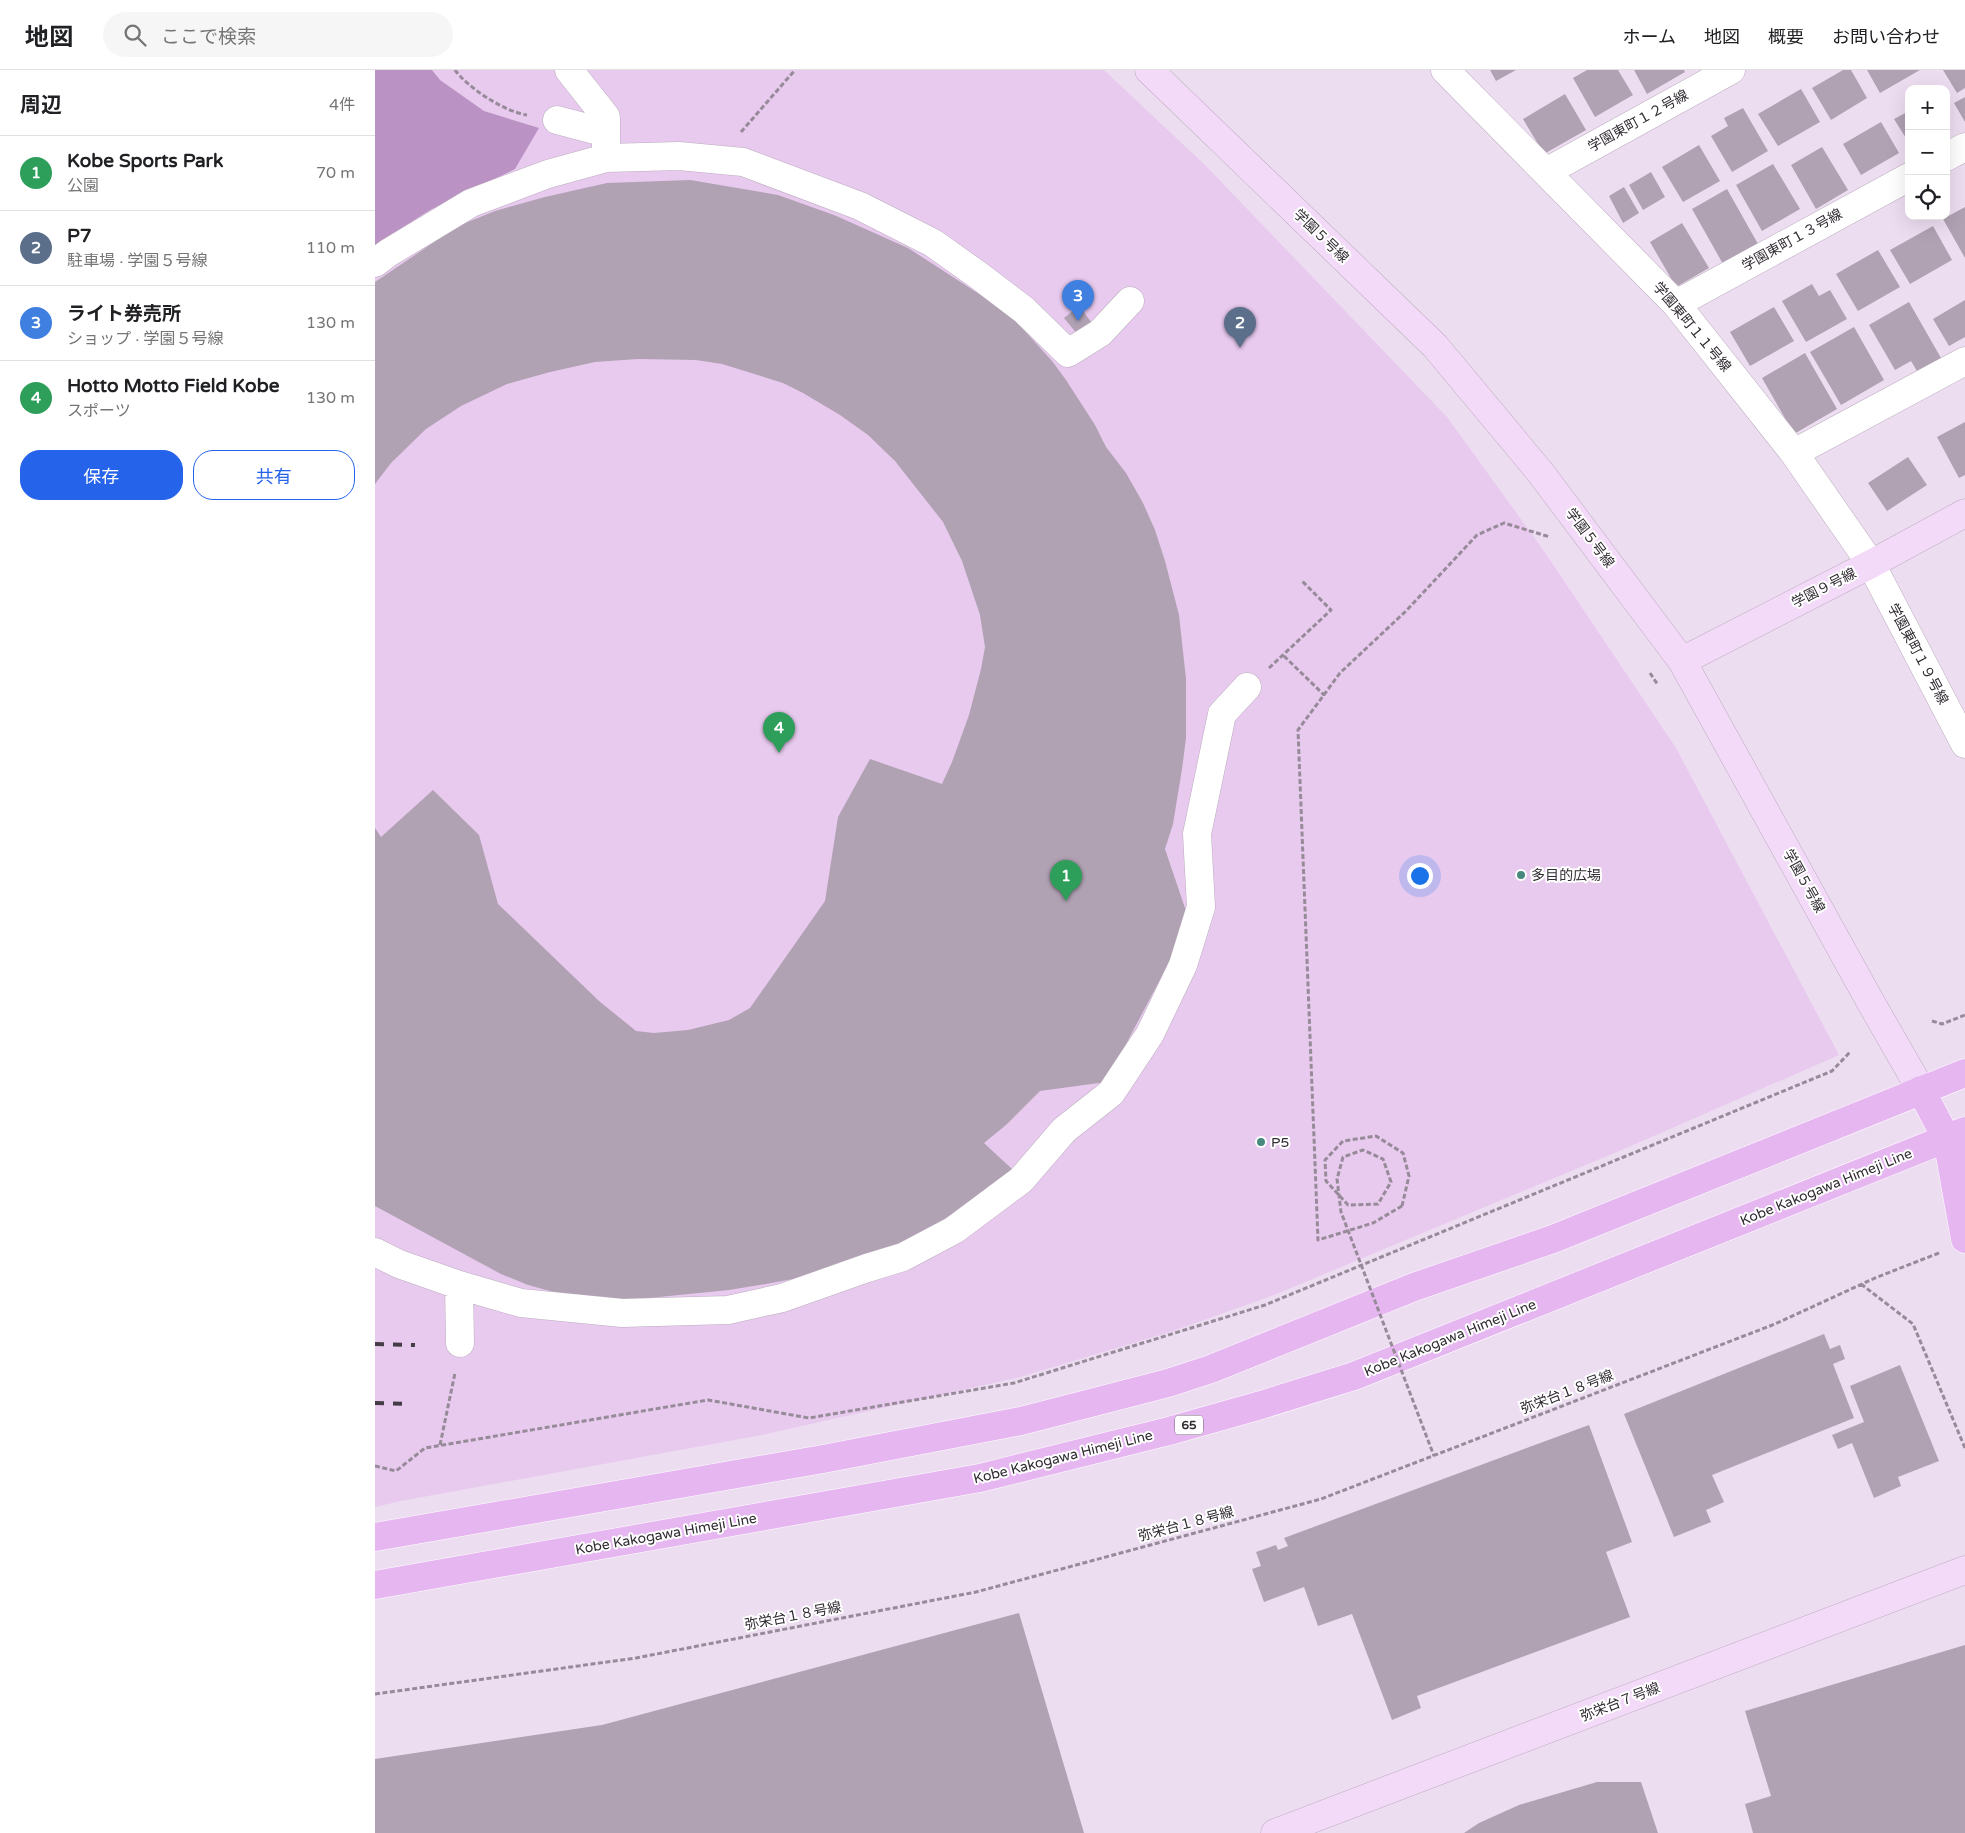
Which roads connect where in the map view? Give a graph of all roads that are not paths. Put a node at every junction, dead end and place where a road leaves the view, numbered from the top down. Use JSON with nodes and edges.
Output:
{"nodes":[{"id":1,"x":569,"y":70,"type":"edge"},
{"id":2,"x":1149,"y":70,"type":"edge"},
{"id":3,"x":1445,"y":70,"type":"edge"},
{"id":4,"x":1731,"y":70,"type":"edge"},
{"id":5,"x":557,"y":120,"type":"road end"},
{"id":6,"x":606,"y":145,"type":"junction"},
{"id":7,"x":1965,"y":146,"type":"edge"},
{"id":8,"x":1950,"y":155,"type":"edge"},
{"id":9,"x":1546,"y":172,"type":"junction"},
{"id":10,"x":1905,"y":179,"type":"edge"},
{"id":11,"x":375,"y":263,"type":"edge"},
{"id":12,"x":1130,"y":301,"type":"dead end"},
{"id":13,"x":1676,"y":304,"type":"junction"},
{"id":14,"x":1965,"y":362,"type":"edge"},
{"id":15,"x":1794,"y":453,"type":"junction"},
{"id":16,"x":1965,"y":513,"type":"edge"},
{"id":17,"x":1871,"y":564,"type":"junction"},
{"id":18,"x":1682,"y":661,"type":"junction"},
{"id":19,"x":1247,"y":687,"type":"road end"},
{"id":20,"x":1965,"y":744,"type":"edge"},
{"id":21,"x":1965,"y":1073,"type":"edge"},
{"id":22,"x":1921,"y":1090,"type":"junction"},
{"id":23,"x":1956,"y":1135,"type":"edge"},
{"id":24,"x":1965,"y":1173,"type":"edge"},
{"id":25,"x":1956,"y":1244,"type":"edge"},
{"id":26,"x":375,"y":1252,"type":"edge"},
{"id":27,"x":459,"y":1285,"type":"junction"},
{"id":28,"x":461,"y":1343,"type":"road end"},
{"id":29,"x":375,"y":1537,"type":"edge"},
{"id":30,"x":1965,"y":1570,"type":"edge"},
{"id":31,"x":375,"y":1585,"type":"edge"},
{"id":32,"x":1275,"y":1833,"type":"edge"}],
"edges":[{"from":1,"to":6,"type":"street"},
{"from":2,"to":18,"type":"street","name":"学園５号線"},
{"from":3,"to":9,"type":"street","name":"学園東町１１号線"},
{"from":4,"to":9,"type":"street","name":"学園東町１２号線"},
{"from":5,"to":6,"type":"street"},
{"from":6,"to":11,"type":"street"},
{"from":6,"to":12,"type":"street"},
{"from":7,"to":8,"type":"street"},
{"from":9,"to":13,"type":"street","name":"学園東町１１号線"},
{"from":10,"to":13,"type":"street","name":"学園東町１３号線"},
{"from":13,"to":15,"type":"street","name":"学園東町１１号線"},
{"from":14,"to":15,"type":"street"},
{"from":15,"to":17,"type":"street","name":"学園東町１１号線"},
{"from":16,"to":17,"type":"street","name":"学園９号線"},
{"from":17,"to":18,"type":"street","name":"学園９号線"},
{"from":17,"to":20,"type":"street","name":"学園東町１９号線"},
{"from":18,"to":22,"type":"street","name":"学園５号線"},
{"from":19,"to":27,"type":"street"},
{"from":21,"to":22,"type":"main road"},
{"from":22,"to":23,"type":"main road"},
{"from":22,"to":29,"type":"main road"},
{"from":23,"to":24,"type":"main road"},
{"from":23,"to":25,"type":"main road"},
{"from":23,"to":31,"type":"main road","name":"Kobe Kakogawa Himeji Line","number":"65"},
{"from":26,"to":27,"type":"street"},
{"from":27,"to":28,"type":"street"},
{"from":30,"to":32,"type":"street","name":"弥栄台７号線"}]}
